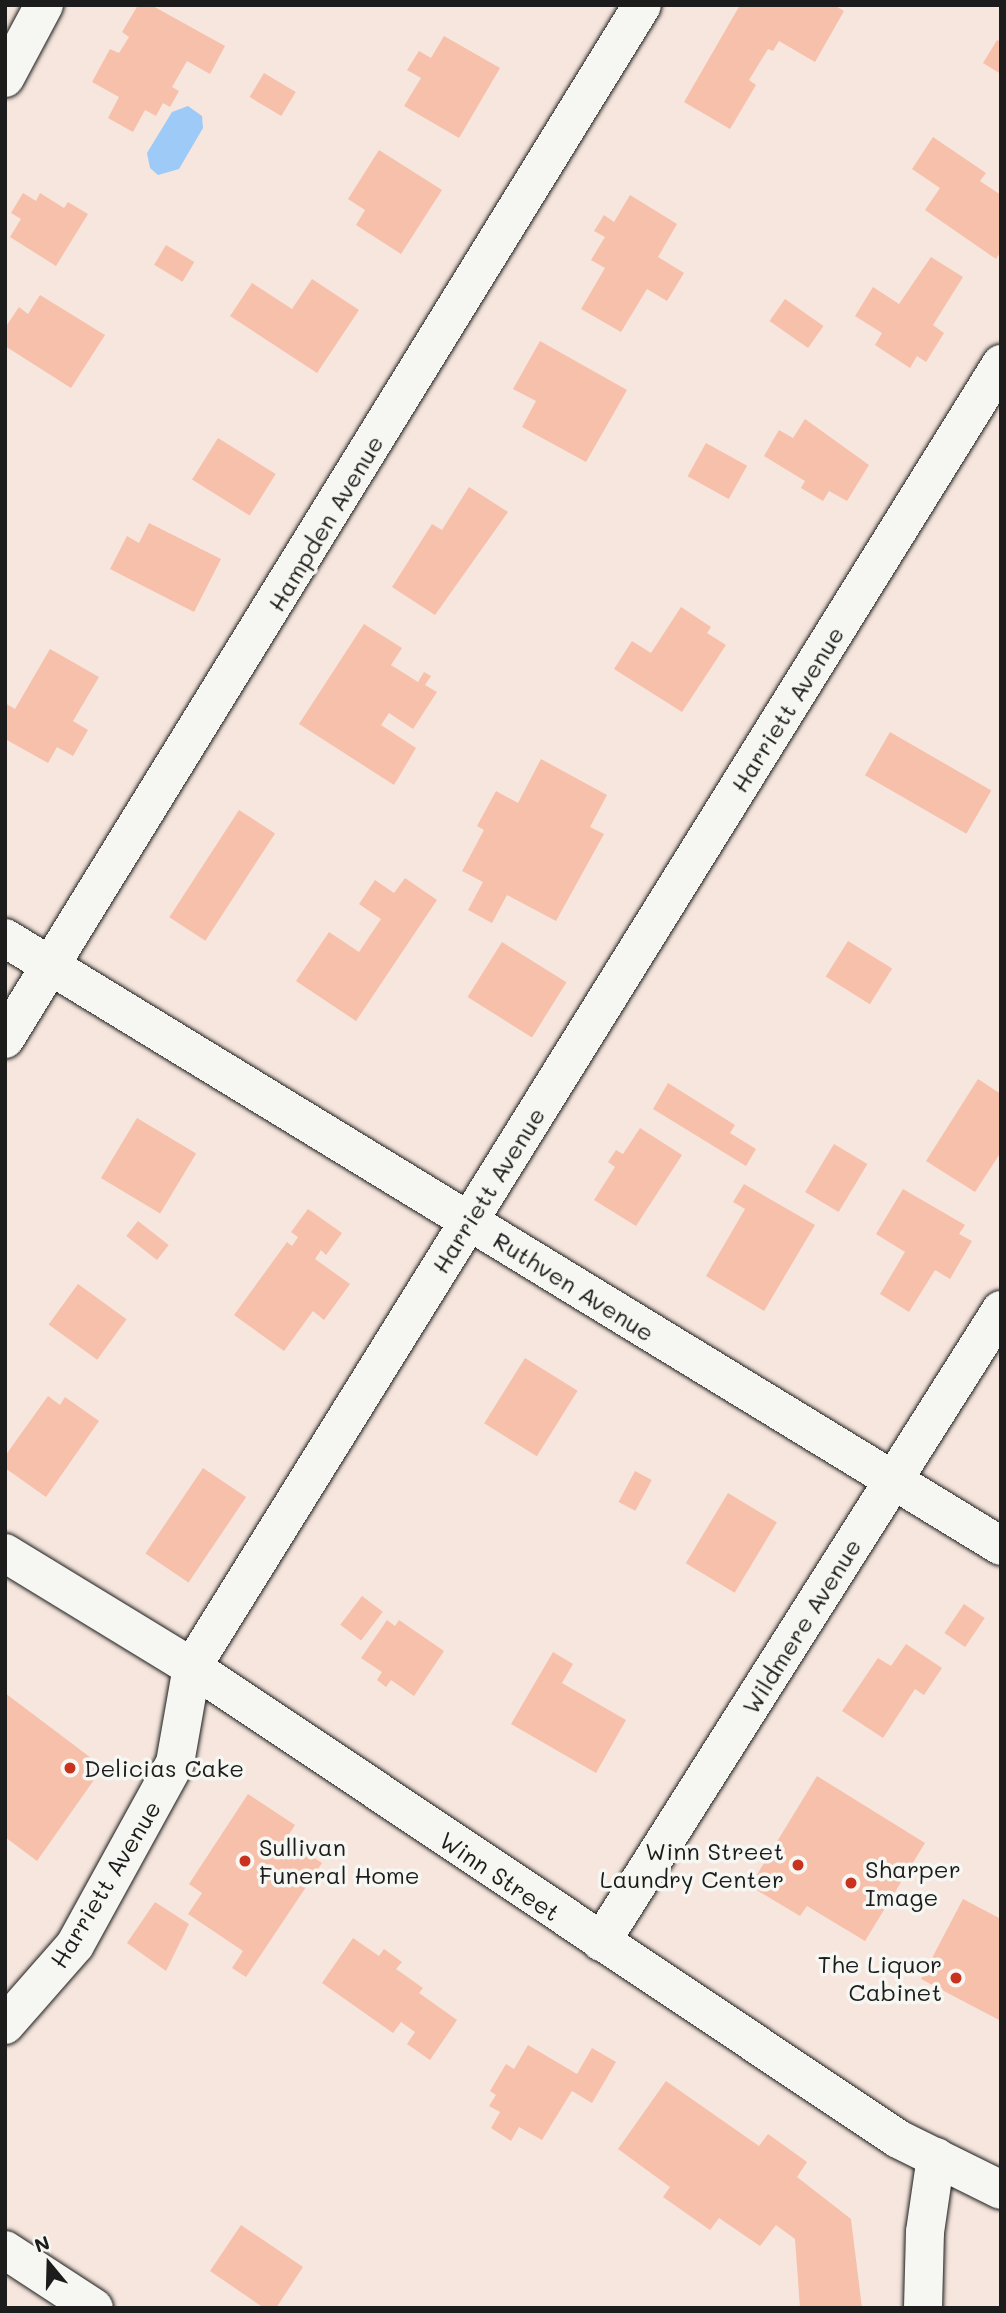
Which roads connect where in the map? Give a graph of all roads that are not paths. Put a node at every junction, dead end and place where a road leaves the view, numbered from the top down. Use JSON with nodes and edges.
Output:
{"nodes":[{"id":1,"x":44,"y":5,"type":"edge"},
{"id":2,"x":642,"y":5,"type":"edge"},
{"id":3,"x":5,"y":78,"type":"edge"},
{"id":4,"x":1001,"y":364,"type":"edge"},
{"id":5,"x":5,"y":938,"type":"edge"},
{"id":6,"x":53,"y":967,"type":"junction"},
{"id":7,"x":5,"y":1039,"type":"edge"},
{"id":8,"x":468,"y":1222,"type":"junction"},
{"id":9,"x":1001,"y":1310,"type":"edge"},
{"id":10,"x":892,"y":1481,"type":"junction"},
{"id":11,"x":1001,"y":1546,"type":"edge"},
{"id":12,"x":5,"y":1553,"type":"edge"},
{"id":13,"x":192,"y":1667,"type":"junction"},
{"id":14,"x":601,"y":1942,"type":"junction"},
{"id":15,"x":5,"y":2025,"type":"edge"},
{"id":16,"x":936,"y":2157,"type":"junction"},
{"id":17,"x":1001,"y":2190,"type":"edge"},
{"id":18,"x":5,"y":2250,"type":"edge"},
{"id":19,"x":94,"y":2308,"type":"edge"},
{"id":20,"x":923,"y":2308,"type":"edge"}],
"edges":[{"from":1,"to":3,"type":"street"},
{"from":2,"to":6,"type":"street","name":"Hampden Avenue"},
{"from":4,"to":8,"type":"street","name":"Harriett Avenue"},
{"from":5,"to":6,"type":"street","name":"Ruthven Avenue"},
{"from":6,"to":7,"type":"street","name":"Hampden Avenue"},
{"from":6,"to":8,"type":"street","name":"Ruthven Avenue"},
{"from":8,"to":10,"type":"street","name":"Ruthven Avenue"},
{"from":8,"to":13,"type":"street","name":"Harriett Avenue"},
{"from":9,"to":10,"type":"street","name":"Wildmere Avenue"},
{"from":10,"to":11,"type":"street","name":"Ruthven Avenue"},
{"from":10,"to":14,"type":"street","name":"Wildmere Avenue"},
{"from":12,"to":13,"type":"street","name":"Winn Street"},
{"from":13,"to":14,"type":"street","name":"Winn Street"},
{"from":13,"to":15,"type":"street","name":"Harriett Avenue"},
{"from":14,"to":16,"type":"street","name":"Winn Street"},
{"from":16,"to":17,"type":"street","name":"Winn Street"},
{"from":16,"to":20,"type":"street"},
{"from":18,"to":19,"type":"street"}]}
